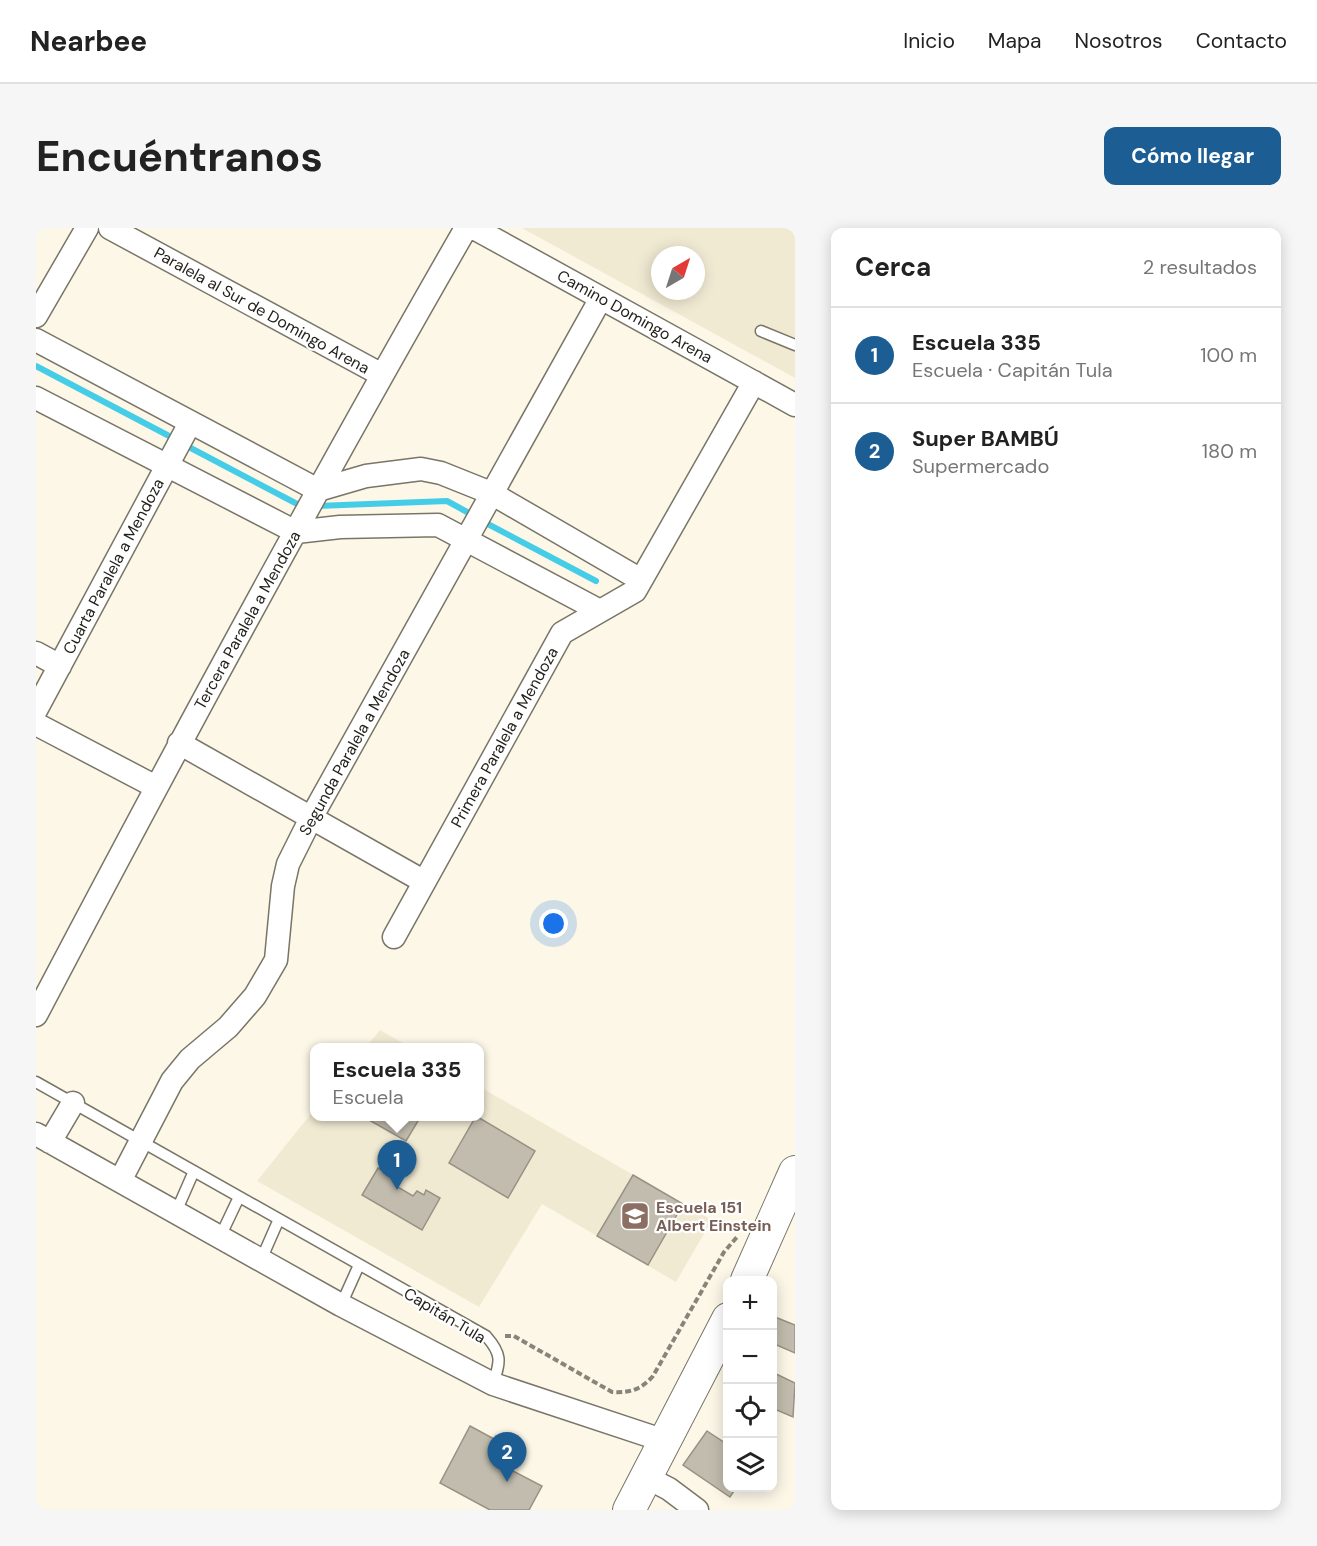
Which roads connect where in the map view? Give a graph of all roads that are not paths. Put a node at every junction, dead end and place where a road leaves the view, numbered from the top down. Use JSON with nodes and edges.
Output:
{"nodes":[{"id":1,"x":87,"y":228,"type":"edge"},
{"id":2,"x":110,"y":228,"type":"edge"},
{"id":3,"x":466,"y":228,"type":"edge"},
{"id":4,"x":474,"y":228,"type":"edge"},
{"id":5,"x":601,"y":298,"type":"junction"},
{"id":6,"x":36,"y":316,"type":"edge"},
{"id":7,"x":761,"y":331,"type":"dead end"},
{"id":8,"x":36,"y":340,"type":"edge"},
{"id":9,"x":795,"y":345,"type":"edge"},
{"id":10,"x":382,"y":375,"type":"junction"},
{"id":11,"x":754,"y":382,"type":"junction"},
{"id":12,"x":36,"y":398,"type":"edge"},
{"id":13,"x":795,"y":405,"type":"edge"},
{"id":14,"x":190,"y":423,"type":"junction"},
{"id":15,"x":167,"y":465,"type":"junction"},
{"id":16,"x":318,"y":490,"type":"junction"},
{"id":17,"x":491,"y":493,"type":"junction"},
{"id":18,"x":296,"y":532,"type":"junction"},
{"id":19,"x":466,"y":538,"type":"junction"},
{"id":20,"x":641,"y":580,"type":"junction"},
{"id":21,"x":600,"y":611,"type":"junction"},
{"id":22,"x":36,"y":653,"type":"edge"},
{"id":23,"x":60,"y":666,"type":"junction"},
{"id":24,"x":36,"y":710,"type":"edge"},
{"id":25,"x":36,"y":724,"type":"edge"},
{"id":26,"x":179,"y":743,"type":"junction"},
{"id":27,"x":156,"y":787,"type":"junction"},
{"id":28,"x":311,"y":818,"type":"junction"},
{"id":29,"x":423,"y":881,"type":"junction"},
{"id":30,"x":394,"y":937,"type":"dead end"},
{"id":31,"x":36,"y":1016,"type":"edge"},
{"id":32,"x":36,"y":1082,"type":"edge"},
{"id":33,"x":73,"y":1103,"type":"junction"},
{"id":34,"x":43,"y":1138,"type":"edge"},
{"id":35,"x":141,"y":1141,"type":"junction"},
{"id":36,"x":195,"y":1171,"type":"junction"},
{"id":37,"x":795,"y":1172,"type":"edge"},
{"id":38,"x":120,"y":1181,"type":"junction"},
{"id":39,"x":239,"y":1197,"type":"junction"},
{"id":40,"x":176,"y":1212,"type":"junction"},
{"id":41,"x":279,"y":1219,"type":"junction"},
{"id":42,"x":220,"y":1237,"type":"junction"},
{"id":43,"x":261,"y":1260,"type":"junction"},
{"id":44,"x":359,"y":1265,"type":"junction"},
{"id":45,"x":749,"y":1276,"type":"edge"},
{"id":46,"x":340,"y":1305,"type":"junction"},
{"id":47,"x":723,"y":1329,"type":"edge"},
{"id":48,"x":493,"y":1384,"type":"junction"},
{"id":49,"x":664,"y":1441,"type":"junction"},
{"id":50,"x":646,"y":1477,"type":"junction"},
{"id":51,"x":629,"y":1510,"type":"edge"},
{"id":52,"x":697,"y":1510,"type":"edge"}],
"edges":[{"from":1,"to":6,"type":"street"},
{"from":2,"to":10,"type":"street","name":"Paralela al Sur de Domingo Arena"},
{"from":3,"to":10,"type":"street","name":"Tercera Paralela a Mendoza"},
{"from":4,"to":5,"type":"street","name":"Camino Domingo Arena"},
{"from":5,"to":11,"type":"street","name":"Camino Domingo Arena"},
{"from":5,"to":17,"type":"street","name":"Segunda Paralela a Mendoza"},
{"from":7,"to":9,"type":"lane"},
{"from":8,"to":14,"type":"street"},
{"from":10,"to":16,"type":"street","name":"Tercera Paralela a Mendoza"},
{"from":11,"to":13,"type":"street","name":"Camino Domingo Arena"},
{"from":11,"to":20,"type":"street","name":"Primera Paralela a Mendoza"},
{"from":12,"to":15,"type":"street"},
{"from":14,"to":15,"type":"street","name":"Cuarta Paralela a Mendoza"},
{"from":14,"to":16,"type":"street"},
{"from":15,"to":18,"type":"street"},
{"from":15,"to":23,"type":"street","name":"Cuarta Paralela a Mendoza"},
{"from":16,"to":17,"type":"street"},
{"from":16,"to":18,"type":"street","name":"Tercera Paralela a Mendoza"},
{"from":17,"to":19,"type":"street","name":"Segunda Paralela a Mendoza"},
{"from":17,"to":20,"type":"street"},
{"from":18,"to":19,"type":"street"},
{"from":18,"to":26,"type":"street","name":"Tercera Paralela a Mendoza"},
{"from":19,"to":21,"type":"street"},
{"from":19,"to":28,"type":"street","name":"Segunda Paralela a Mendoza"},
{"from":20,"to":21,"type":"street","name":"Primera Paralela a Mendoza"},
{"from":21,"to":29,"type":"street","name":"Primera Paralela a Mendoza"},
{"from":22,"to":23,"type":"street"},
{"from":23,"to":24,"type":"street","name":"Cuarta Paralela a Mendoza"},
{"from":25,"to":27,"type":"street"},
{"from":26,"to":27,"type":"street","name":"Tercera Paralela a Mendoza"},
{"from":26,"to":28,"type":"street"},
{"from":27,"to":31,"type":"street","name":"Tercera Paralela a Mendoza"},
{"from":28,"to":29,"type":"street"},
{"from":28,"to":35,"type":"street","name":"Segunda Paralela a Mendoza"},
{"from":29,"to":30,"type":"street","name":"Primera Paralela a Mendoza"},
{"from":32,"to":33,"type":"lane","name":"Capitán Tula"},
{"from":33,"to":34,"type":"street"},
{"from":33,"to":35,"type":"lane","name":"Capitán Tula"},
{"from":34,"to":38,"type":"street"},
{"from":35,"to":36,"type":"lane","name":"Capitán Tula"},
{"from":35,"to":38,"type":"street","name":"Segunda Paralela a Mendoza"},
{"from":36,"to":39,"type":"lane","name":"Capitán Tula"},
{"from":36,"to":40,"type":"lane"},
{"from":37,"to":45,"type":"main road"},
{"from":38,"to":40,"type":"street"},
{"from":39,"to":41,"type":"lane","name":"Capitán Tula"},
{"from":39,"to":42,"type":"lane"},
{"from":40,"to":42,"type":"street"},
{"from":41,"to":43,"type":"lane"},
{"from":41,"to":44,"type":"lane","name":"Capitán Tula"},
{"from":42,"to":43,"type":"street"},
{"from":43,"to":46,"type":"street"},
{"from":44,"to":46,"type":"lane"},
{"from":44,"to":48,"type":"lane","name":"Capitán Tula"},
{"from":46,"to":48,"type":"street"},
{"from":47,"to":49,"type":"main road"},
{"from":48,"to":49,"type":"street"},
{"from":49,"to":50,"type":"main road"},
{"from":50,"to":51,"type":"main road"},
{"from":50,"to":52,"type":"street"}]}
